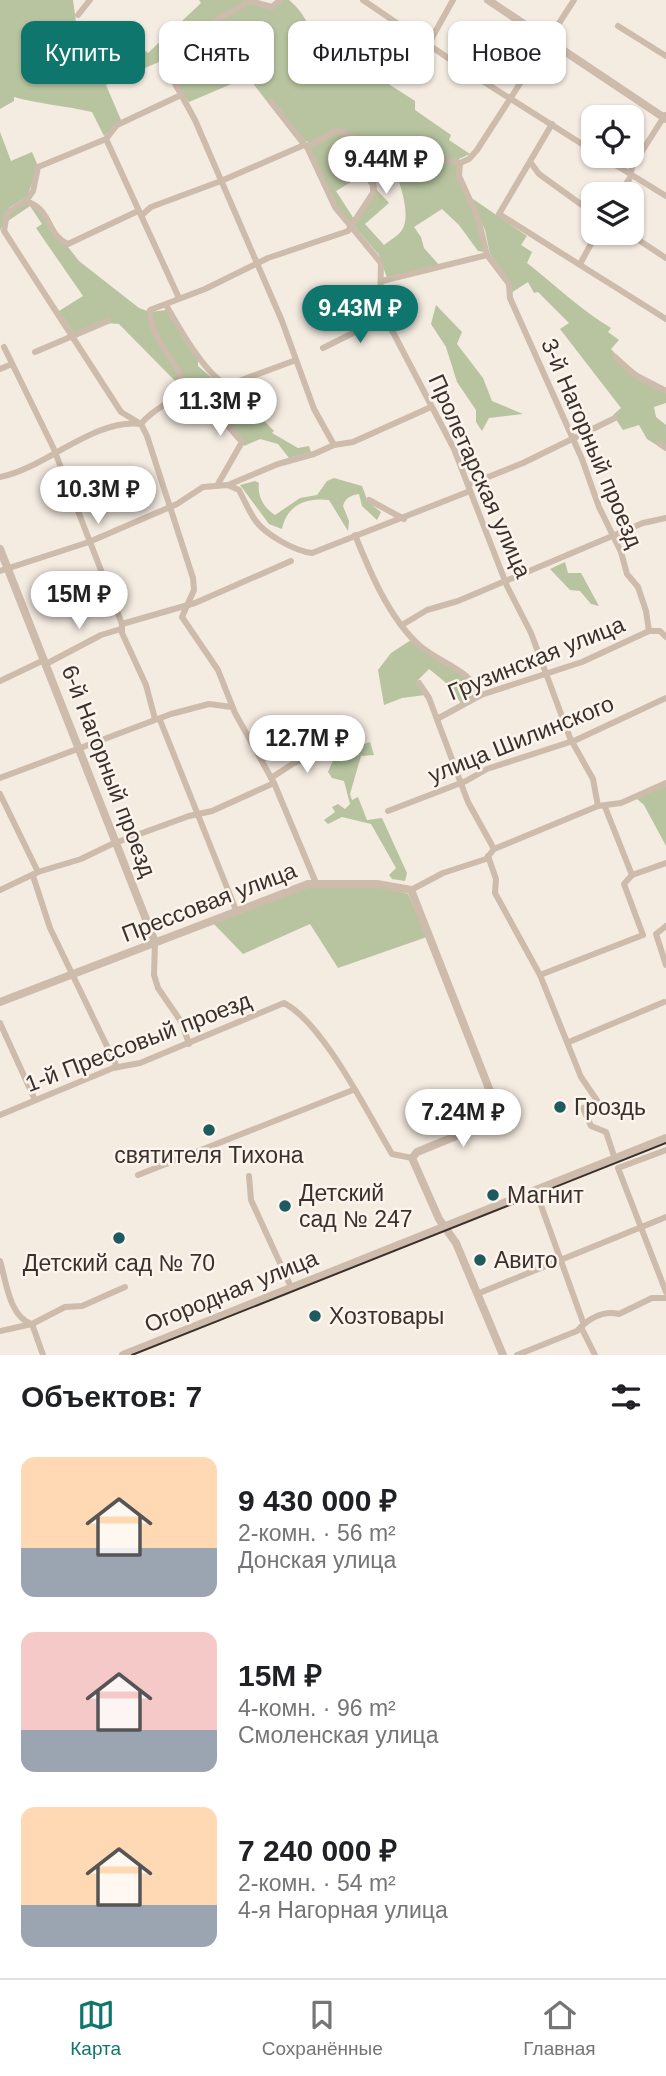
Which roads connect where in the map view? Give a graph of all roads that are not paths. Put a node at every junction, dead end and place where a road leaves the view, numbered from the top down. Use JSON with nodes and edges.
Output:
{"nodes":[{"id":1,"x":90,"y":0,"type":"edge"},
{"id":2,"x":280,"y":0,"type":"edge"},
{"id":3,"x":363,"y":0,"type":"edge"},
{"id":4,"x":453,"y":0,"type":"edge"},
{"id":5,"x":488,"y":0,"type":"edge"},
{"id":6,"x":573,"y":0,"type":"edge"},
{"id":7,"x":250,"y":1,"type":"edge"},
{"id":8,"x":502,"y":4,"type":"edge"},
{"id":9,"x":78,"y":15,"type":"dead end"},
{"id":10,"x":395,"y":21,"type":"edge"},
{"id":11,"x":524,"y":21,"type":"edge"},
{"id":12,"x":560,"y":21,"type":"edge"},
{"id":13,"x":618,"y":26,"type":"dead end"},
{"id":14,"x":434,"y":34,"type":"edge"},
{"id":15,"x":434,"y":46,"type":"edge"},
{"id":16,"x":566,"y":51,"type":"edge"},
{"id":17,"x":666,"y":56,"type":"edge"},
{"id":18,"x":520,"y":84,"type":"edge"},
{"id":19,"x":181,"y":95,"type":"junction"},
{"id":20,"x":510,"y":99,"type":"junction"},
{"id":21,"x":271,"y":102,"type":"dead end"},
{"id":22,"x":665,"y":117,"type":"edge"},
{"id":23,"x":552,"y":124,"type":"junction"},
{"id":24,"x":106,"y":139,"type":"junction"},
{"id":25,"x":581,"y":143,"type":"edge"},
{"id":26,"x":306,"y":146,"type":"junction"},
{"id":27,"x":373,"y":146,"type":"junction"},
{"id":28,"x":460,"y":163,"type":"junction"},
{"id":29,"x":531,"y":163,"type":"junction"},
{"id":30,"x":621,"y":168,"type":"edge"},
{"id":31,"x":630,"y":173,"type":"junction"},
{"id":32,"x":221,"y":181,"type":"junction"},
{"id":33,"x":625,"y":182,"type":"edge"},
{"id":34,"x":666,"y":196,"type":"edge"},
{"id":35,"x":26,"y":201,"type":"junction"},
{"id":36,"x":581,"y":204,"type":"edge"},
{"id":37,"x":140,"y":213,"type":"junction"},
{"id":38,"x":352,"y":228,"type":"junction"},
{"id":39,"x":2,"y":231,"type":"edge"},
{"id":40,"x":644,"y":244,"type":"edge"},
{"id":41,"x":590,"y":245,"type":"edge"},
{"id":42,"x":487,"y":254,"type":"junction"},
{"id":43,"x":666,"y":258,"type":"edge"},
{"id":44,"x":580,"y":264,"type":"junction"},
{"id":45,"x":256,"y":266,"type":"junction"},
{"id":46,"x":382,"y":281,"type":"junction"},
{"id":47,"x":179,"y":298,"type":"junction"},
{"id":48,"x":166,"y":306,"type":"junction"},
{"id":49,"x":386,"y":317,"type":"junction"},
{"id":50,"x":666,"y":319,"type":"edge"},
{"id":51,"x":108,"y":321,"type":"dead end"},
{"id":52,"x":73,"y":337,"type":"junction"},
{"id":53,"x":4,"y":347,"type":"dead end"},
{"id":54,"x":323,"y":348,"type":"dead end"},
{"id":55,"x":35,"y":352,"type":"dead end"},
{"id":56,"x":615,"y":357,"type":"dead end"},
{"id":57,"x":296,"y":360,"type":"junction"},
{"id":58,"x":12,"y":364,"type":"junction"},
{"id":59,"x":0,"y":369,"type":"edge"},
{"id":60,"x":184,"y":390,"type":"junction"},
{"id":61,"x":666,"y":391,"type":"edge"},
{"id":62,"x":431,"y":407,"type":"junction"},
{"id":63,"x":615,"y":418,"type":"dead end"},
{"id":64,"x":141,"y":425,"type":"junction"},
{"id":65,"x":572,"y":438,"type":"junction"},
{"id":66,"x":334,"y":445,"type":"junction"},
{"id":67,"x":54,"y":452,"type":"junction"},
{"id":68,"x":0,"y":477,"type":"edge"},
{"id":69,"x":218,"y":484,"type":"junction"},
{"id":70,"x":229,"y":485,"type":"junction"},
{"id":71,"x":469,"y":488,"type":"junction"},
{"id":72,"x":369,"y":500,"type":"dead end"},
{"id":73,"x":171,"y":506,"type":"junction"},
{"id":74,"x":666,"y":518,"type":"edge"},
{"id":75,"x":404,"y":519,"type":"junction"},
{"id":76,"x":355,"y":535,"type":"junction"},
{"id":77,"x":613,"y":536,"type":"junction"},
{"id":78,"x":89,"y":542,"type":"junction"},
{"id":79,"x":0,"y":549,"type":"edge"},
{"id":80,"x":291,"y":561,"type":"dead end"},
{"id":81,"x":4,"y":570,"type":"edge"},
{"id":82,"x":505,"y":581,"type":"junction"},
{"id":83,"x":188,"y":603,"type":"junction"},
{"id":84,"x":402,"y":625,"type":"junction"},
{"id":85,"x":121,"y":627,"type":"junction"},
{"id":86,"x":649,"y":631,"type":"junction"},
{"id":87,"x":666,"y":637,"type":"edge"},
{"id":88,"x":45,"y":662,"type":"junction"},
{"id":89,"x":544,"y":675,"type":"junction"},
{"id":90,"x":0,"y":681,"type":"edge"},
{"id":91,"x":419,"y":683,"type":"dead end"},
{"id":92,"x":481,"y":695,"type":"junction"},
{"id":93,"x":666,"y":698,"type":"edge"},
{"id":94,"x":232,"y":708,"type":"junction"},
{"id":95,"x":437,"y":719,"type":"junction"},
{"id":96,"x":158,"y":720,"type":"junction"},
{"id":97,"x":572,"y":742,"type":"junction"},
{"id":98,"x":78,"y":747,"type":"junction"},
{"id":99,"x":328,"y":751,"type":"dead end"},
{"id":100,"x":0,"y":778,"type":"edge"},
{"id":101,"x":273,"y":780,"type":"junction"},
{"id":102,"x":461,"y":782,"type":"junction"},
{"id":103,"x":666,"y":783,"type":"edge"},
{"id":104,"x":0,"y":794,"type":"edge"},
{"id":105,"x":601,"y":806,"type":"junction"},
{"id":106,"x":388,"y":811,"type":"dead end"},
{"id":107,"x":197,"y":815,"type":"junction"},
{"id":108,"x":117,"y":843,"type":"junction"},
{"id":109,"x":494,"y":849,"type":"junction"},
{"id":110,"x":488,"y":856,"type":"junction"},
{"id":111,"x":666,"y":863,"type":"edge"},
{"id":112,"x":36,"y":874,"type":"junction"},
{"id":113,"x":632,"y":875,"type":"junction"},
{"id":114,"x":316,"y":883,"type":"junction"},
{"id":115,"x":0,"y":890,"type":"edge"},
{"id":116,"x":411,"y":890,"type":"junction"},
{"id":117,"x":236,"y":910,"type":"junction"},
{"id":118,"x":666,"y":926,"type":"edge"},
{"id":119,"x":155,"y":942,"type":"junction"},
{"id":120,"x":666,"y":965,"type":"edge"},
{"id":121,"x":75,"y":975,"type":"junction"},
{"id":122,"x":540,"y":975,"type":"junction"},
{"id":123,"x":0,"y":1002,"type":"edge"},
{"id":124,"x":664,"y":1002,"type":"dead end"},
{"id":125,"x":0,"y":1023,"type":"edge"},
{"id":126,"x":569,"y":1042,"type":"junction"},
{"id":127,"x":189,"y":1044,"type":"junction"},
{"id":128,"x":117,"y":1067,"type":"junction"},
{"id":129,"x":353,"y":1090,"type":"junction"},
{"id":130,"x":35,"y":1100,"type":"junction"},
{"id":131,"x":0,"y":1115,"type":"edge"},
{"id":132,"x":666,"y":1138,"type":"edge"},
{"id":133,"x":666,"y":1150,"type":"edge"},
{"id":134,"x":412,"y":1158,"type":"junction"},
{"id":135,"x":617,"y":1163,"type":"junction"},
{"id":136,"x":138,"y":1175,"type":"dead end"},
{"id":137,"x":249,"y":1176,"type":"dead end"},
{"id":138,"x":538,"y":1197,"type":"dead end"},
{"id":139,"x":666,"y":1217,"type":"edge"},
{"id":140,"x":444,"y":1226,"type":"junction"},
{"id":141,"x":641,"y":1226,"type":"junction"},
{"id":142,"x":562,"y":1259,"type":"junction"},
{"id":143,"x":1,"y":1265,"type":"edge"},
{"id":144,"x":125,"y":1287,"type":"dead end"},
{"id":145,"x":291,"y":1287,"type":"junction"},
{"id":146,"x":666,"y":1292,"type":"edge"},
{"id":147,"x":477,"y":1294,"type":"junction"},
{"id":148,"x":666,"y":1298,"type":"edge"},
{"id":149,"x":32,"y":1324,"type":"junction"},
{"id":150,"x":582,"y":1325,"type":"junction"},
{"id":151,"x":0,"y":1331,"type":"edge"},
{"id":152,"x":43,"y":1355,"type":"edge"},
{"id":153,"x":123,"y":1355,"type":"edge"},
{"id":154,"x":503,"y":1355,"type":"edge"},
{"id":155,"x":517,"y":1355,"type":"edge"},
{"id":156,"x":595,"y":1355,"type":"edge"}],
"edges":[{"from":1,"to":9,"type":"street"},
{"from":2,"to":7,"type":"street"},
{"from":3,"to":10,"type":"street"},
{"from":4,"to":14,"type":"street"},
{"from":5,"to":8,"type":"street"},
{"from":6,"to":12,"type":"street"},
{"from":7,"to":19,"type":"street"},
{"from":8,"to":11,"type":"street"},
{"from":13,"to":17,"type":"street"},
{"from":15,"to":20,"type":"street"},
{"from":16,"to":22,"type":"street"},
{"from":18,"to":20,"type":"street"},
{"from":19,"to":24,"type":"street"},
{"from":19,"to":32,"type":"street"},
{"from":20,"to":23,"type":"street"},
{"from":20,"to":28,"type":"street"},
{"from":21,"to":26,"type":"street","name":"Пролетарская улица"},
{"from":22,"to":31,"type":"street"},
{"from":23,"to":25,"type":"street"},
{"from":23,"to":29,"type":"street"},
{"from":24,"to":35,"type":"street"},
{"from":24,"to":37,"type":"street"},
{"from":26,"to":27,"type":"street"},
{"from":26,"to":32,"type":"street"},
{"from":26,"to":38,"type":"street","name":"Пролетарская улица"},
{"from":27,"to":28,"type":"street"},
{"from":27,"to":38,"type":"street"},
{"from":28,"to":42,"type":"street"},
{"from":29,"to":36,"type":"street"},
{"from":29,"to":44,"type":"street"},
{"from":30,"to":31,"type":"street"},
{"from":31,"to":33,"type":"street"},
{"from":31,"to":34,"type":"street"},
{"from":32,"to":37,"type":"street"},
{"from":32,"to":45,"type":"street"},
{"from":35,"to":37,"type":"street"},
{"from":35,"to":39,"type":"street"},
{"from":37,"to":47,"type":"street"},
{"from":38,"to":45,"type":"street"},
{"from":38,"to":46,"type":"street","name":"Пролетарская улица"},
{"from":39,"to":52,"type":"street"},
{"from":40,"to":43,"type":"street"},
{"from":41,"to":44,"type":"street"},
{"from":42,"to":46,"type":"street"},
{"from":42,"to":65,"type":"street","name":"3-й Нагорный проезд"},
{"from":44,"to":50,"type":"street"},
{"from":45,"to":47,"type":"street"},
{"from":45,"to":57,"type":"street"},
{"from":46,"to":49,"type":"street","name":"Пролетарская улица"},
{"from":47,"to":48,"type":"street"},
{"from":48,"to":57,"type":"street"},
{"from":48,"to":60,"type":"street"},
{"from":49,"to":54,"type":"street"},
{"from":49,"to":62,"type":"street","name":"Пролетарская улица"},
{"from":51,"to":52,"type":"street"},
{"from":52,"to":55,"type":"street"},
{"from":52,"to":64,"type":"street"},
{"from":53,"to":58,"type":"street"},
{"from":56,"to":61,"type":"street"},
{"from":57,"to":66,"type":"street"},
{"from":58,"to":59,"type":"street"},
{"from":58,"to":67,"type":"street"},
{"from":60,"to":64,"type":"street"},
{"from":60,"to":69,"type":"street"},
{"from":62,"to":66,"type":"street"},
{"from":62,"to":71,"type":"street","name":"Пролетарская улица"},
{"from":63,"to":65,"type":"street"},
{"from":64,"to":67,"type":"street"},
{"from":64,"to":73,"type":"street"},
{"from":65,"to":71,"type":"street"},
{"from":65,"to":77,"type":"street","name":"3-й Нагорный проезд"},
{"from":66,"to":70,"type":"street"},
{"from":67,"to":68,"type":"street"},
{"from":67,"to":78,"type":"street"},
{"from":69,"to":70,"type":"street"},
{"from":69,"to":73,"type":"street"},
{"from":70,"to":76,"type":"street"},
{"from":71,"to":75,"type":"street"},
{"from":71,"to":82,"type":"street","name":"Пролетарская улица"},
{"from":72,"to":75,"type":"street"},
{"from":73,"to":78,"type":"street"},
{"from":73,"to":83,"type":"street"},
{"from":74,"to":77,"type":"street"},
{"from":75,"to":76,"type":"street"},
{"from":76,"to":84,"type":"street"},
{"from":77,"to":82,"type":"street"},
{"from":77,"to":86,"type":"street","name":"3-й Нагорный проезд"},
{"from":78,"to":81,"type":"street"},
{"from":78,"to":85,"type":"street"},
{"from":79,"to":81,"type":"street","name":"6-й Нагорный проезд"},
{"from":80,"to":83,"type":"street"},
{"from":81,"to":88,"type":"street","name":"6-й Нагорный проезд"},
{"from":82,"to":84,"type":"street"},
{"from":82,"to":89,"type":"street","name":"Пролетарская улица"},
{"from":83,"to":85,"type":"street"},
{"from":83,"to":94,"type":"street"},
{"from":84,"to":92,"type":"street"},
{"from":85,"to":88,"type":"street"},
{"from":85,"to":96,"type":"street"},
{"from":86,"to":87,"type":"street"},
{"from":86,"to":89,"type":"street","name":"Грузинская улица"},
{"from":88,"to":90,"type":"street"},
{"from":88,"to":98,"type":"street","name":"6-й Нагорный проезд"},
{"from":89,"to":92,"type":"street","name":"Грузинская улица"},
{"from":89,"to":97,"type":"street","name":"Пролетарская улица"},
{"from":91,"to":95,"type":"street"},
{"from":92,"to":95,"type":"street","name":"Грузинская улица"},
{"from":93,"to":97,"type":"street","name":"улица Шилинского"},
{"from":94,"to":96,"type":"street"},
{"from":94,"to":101,"type":"street"},
{"from":95,"to":102,"type":"street"},
{"from":96,"to":98,"type":"street"},
{"from":96,"to":107,"type":"street"},
{"from":97,"to":102,"type":"street","name":"улица Шилинского"},
{"from":97,"to":105,"type":"street","name":"Пролетарская улица"},
{"from":98,"to":100,"type":"street"},
{"from":98,"to":108,"type":"street","name":"6-й Нагорный проезд"},
{"from":99,"to":101,"type":"street"},
{"from":101,"to":107,"type":"street"},
{"from":101,"to":114,"type":"street"},
{"from":102,"to":106,"type":"street","name":"улица Шилинского"},
{"from":102,"to":109,"type":"street"},
{"from":103,"to":105,"type":"street"},
{"from":104,"to":112,"type":"street"},
{"from":105,"to":109,"type":"street"},
{"from":105,"to":113,"type":"street","name":"Пролетарская улица"},
{"from":107,"to":108,"type":"street"},
{"from":107,"to":117,"type":"street"},
{"from":108,"to":112,"type":"street"},
{"from":108,"to":119,"type":"street","name":"6-й Нагорный проезд"},
{"from":109,"to":110,"type":"street"},
{"from":110,"to":116,"type":"street"},
{"from":110,"to":122,"type":"street"},
{"from":111,"to":113,"type":"street"},
{"from":112,"to":115,"type":"street"},
{"from":112,"to":121,"type":"street"},
{"from":113,"to":122,"type":"street","name":"Пролетарская улица"},
{"from":114,"to":116,"type":"street","name":"Прессовая улица"},
{"from":114,"to":117,"type":"street","name":"Прессовая улица"},
{"from":116,"to":134,"type":"street"},
{"from":117,"to":119,"type":"street","name":"Прессовая улица"},
{"from":118,"to":120,"type":"street"},
{"from":119,"to":121,"type":"street","name":"Прессовая улица"},
{"from":119,"to":127,"type":"street","name":"6-й Нагорный проезд"},
{"from":121,"to":123,"type":"street","name":"Прессовая улица"},
{"from":121,"to":128,"type":"street"},
{"from":122,"to":126,"type":"street"},
{"from":124,"to":126,"type":"street"},
{"from":125,"to":130,"type":"street"},
{"from":126,"to":135,"type":"street"},
{"from":127,"to":128,"type":"street","name":"1-й Прессовый проезд"},
{"from":127,"to":129,"type":"street","name":"1-й Прессовый проезд"},
{"from":128,"to":130,"type":"street","name":"1-й Прессовый проезд"},
{"from":129,"to":134,"type":"street"},
{"from":129,"to":136,"type":"street"},
{"from":130,"to":131,"type":"street","name":"1-й Прессовый проезд"},
{"from":132,"to":135,"type":"street","name":"Огородная улица"},
{"from":133,"to":135,"type":"street"},
{"from":134,"to":140,"type":"street"},
{"from":135,"to":140,"type":"street","name":"Огородная улица"},
{"from":135,"to":141,"type":"street"},
{"from":137,"to":145,"type":"street"},
{"from":138,"to":142,"type":"street"},
{"from":139,"to":141,"type":"street"},
{"from":140,"to":145,"type":"street","name":"Огородная улица"},
{"from":140,"to":147,"type":"street"},
{"from":141,"to":142,"type":"street"},
{"from":141,"to":146,"type":"street"},
{"from":142,"to":147,"type":"street"},
{"from":142,"to":150,"type":"street"},
{"from":143,"to":149,"type":"street"},
{"from":144,"to":149,"type":"street"},
{"from":145,"to":153,"type":"street","name":"Огородная улица"},
{"from":147,"to":154,"type":"street"},
{"from":148,"to":150,"type":"street"},
{"from":149,"to":151,"type":"street"},
{"from":149,"to":152,"type":"street"},
{"from":150,"to":155,"type":"street"},
{"from":150,"to":156,"type":"street"}]}
